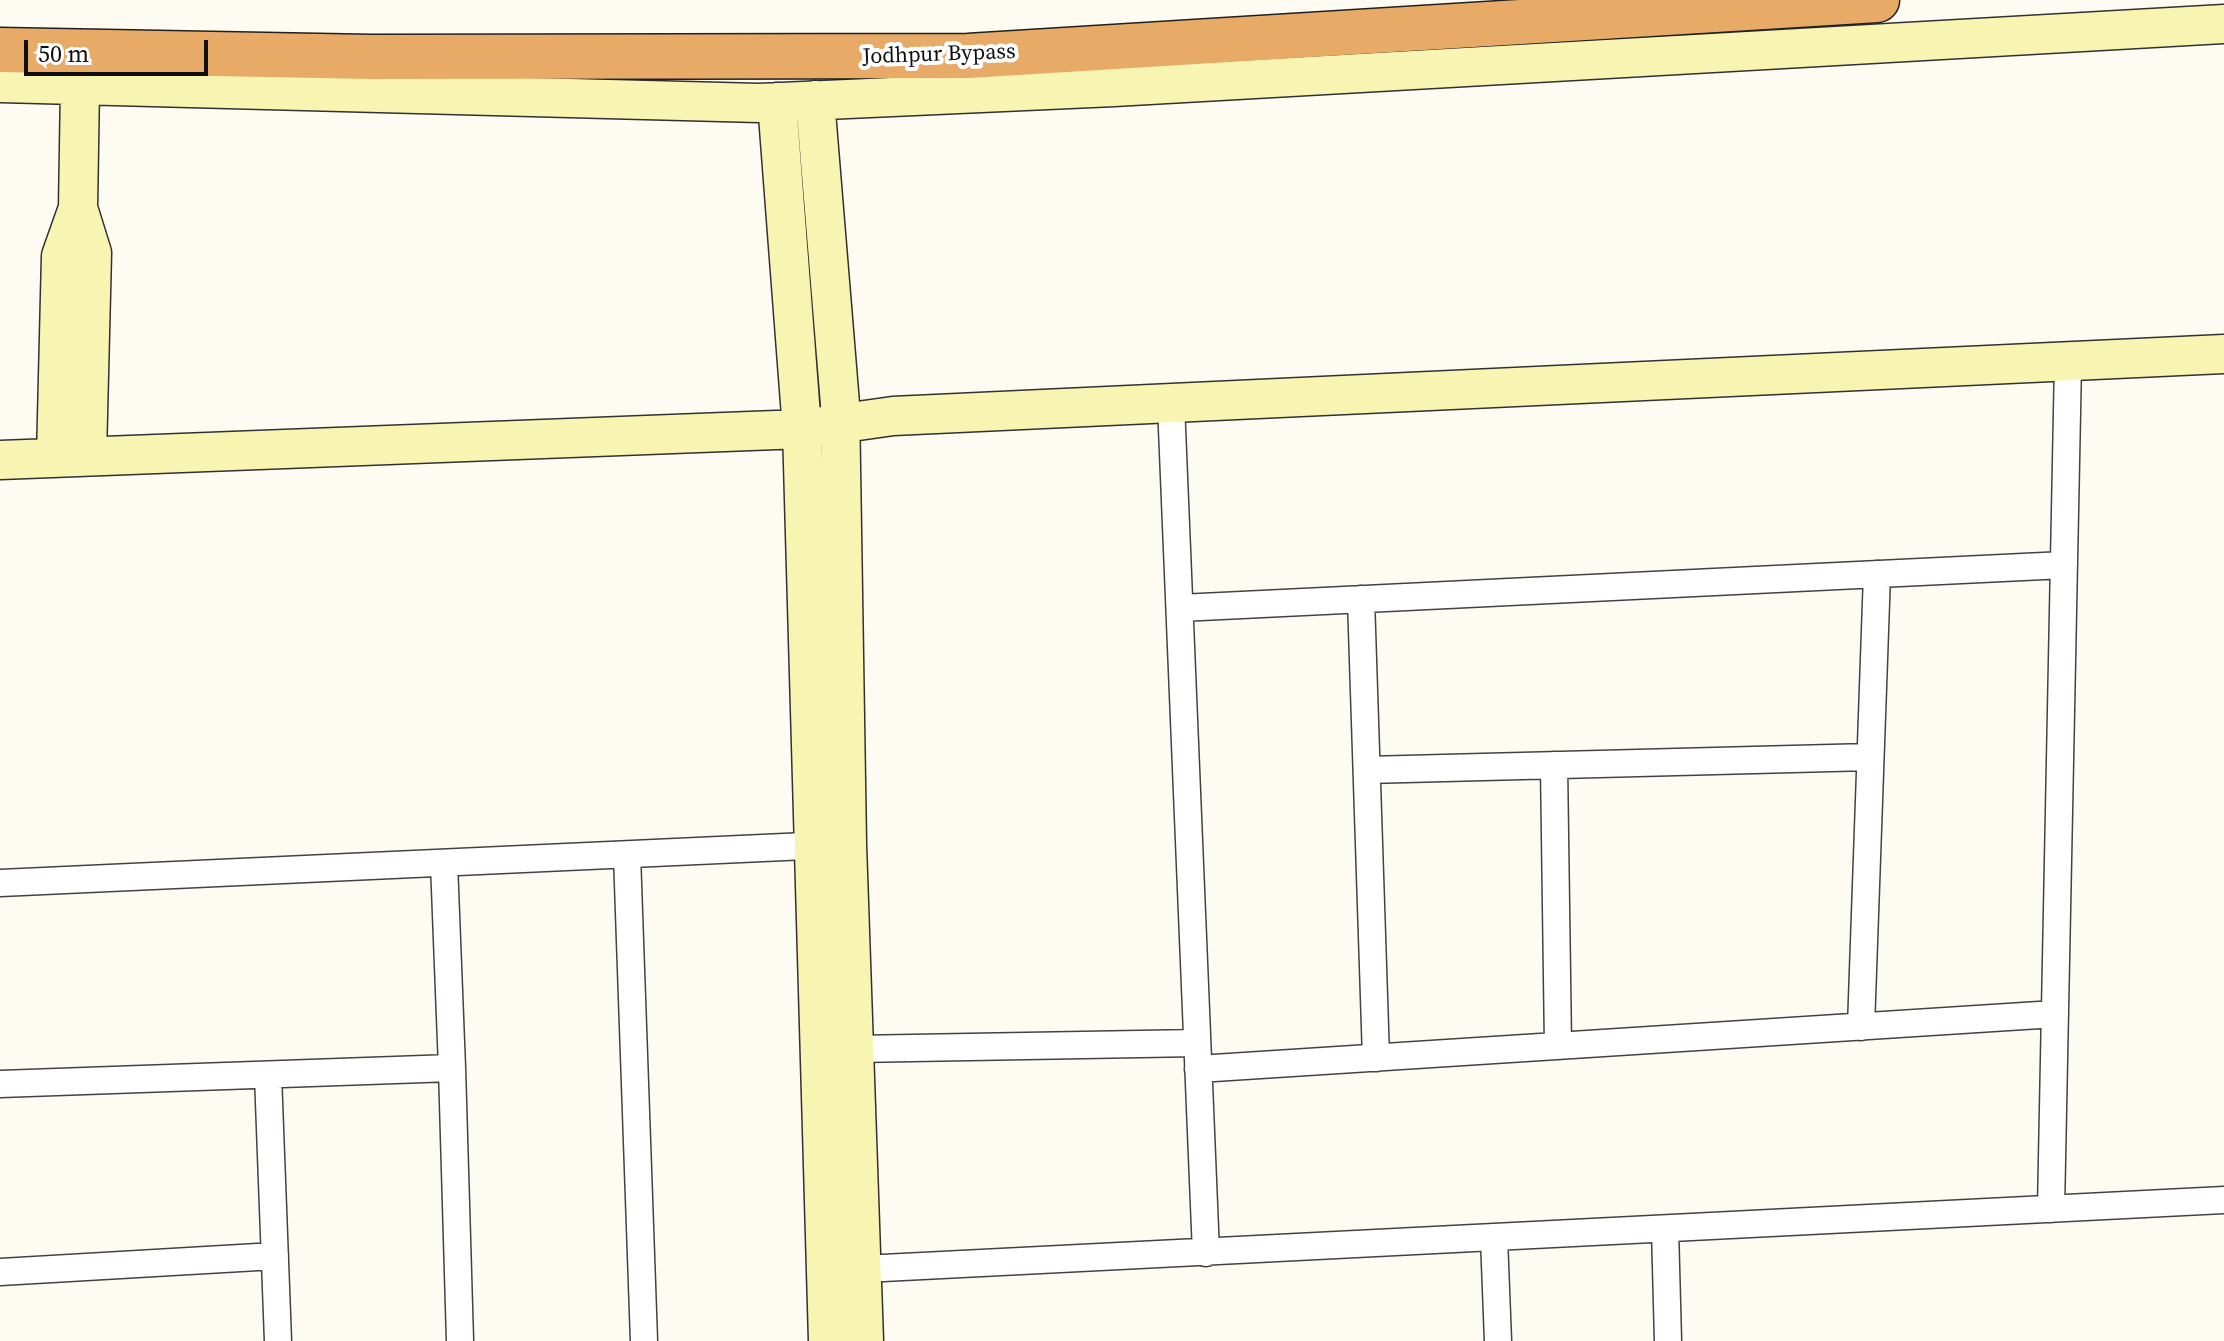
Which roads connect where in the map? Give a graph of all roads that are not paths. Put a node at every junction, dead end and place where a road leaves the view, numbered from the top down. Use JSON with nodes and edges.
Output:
{"nodes":[{"id":1,"x":1877,"y":0,"type":"edge"},
{"id":2,"x":2224,"y":24,"type":"edge"},
{"id":3,"x":0,"y":50,"type":"edge"},
{"id":4,"x":0,"y":83,"type":"edge"},
{"id":5,"x":80,"y":87,"type":"junction"},
{"id":6,"x":815,"y":100,"type":"junction"},
{"id":7,"x":777,"y":102,"type":"junction"},
{"id":8,"x":2224,"y":337,"type":"edge"},
{"id":9,"x":2224,"y":354,"type":"edge"},
{"id":10,"x":2068,"y":362,"type":"junction"},
{"id":11,"x":1171,"y":404,"type":"junction"},
{"id":12,"x":840,"y":415,"type":"junction"},
{"id":13,"x":801,"y":417,"type":"junction"},
{"id":14,"x":0,"y":442,"type":"edge"},
{"id":15,"x":72,"y":447,"type":"junction"},
{"id":16,"x":0,"y":460,"type":"edge"},
{"id":17,"x":2064,"y":565,"type":"junction"},
{"id":18,"x":1877,"y":574,"type":"junction"},
{"id":19,"x":1361,"y":599,"type":"junction"},
{"id":20,"x":1180,"y":608,"type":"junction"},
{"id":21,"x":1870,"y":757,"type":"junction"},
{"id":22,"x":1554,"y":765,"type":"junction"},
{"id":23,"x":1367,"y":770,"type":"junction"},
{"id":24,"x":831,"y":845,"type":"junction"},
{"id":25,"x":627,"y":855,"type":"junction"},
{"id":26,"x":444,"y":863,"type":"junction"},
{"id":27,"x":0,"y":883,"type":"edge"},
{"id":28,"x":2055,"y":1014,"type":"junction"},
{"id":29,"x":1861,"y":1027,"type":"junction"},
{"id":30,"x":1558,"y":1046,"type":"junction"},
{"id":31,"x":855,"y":1049,"type":"junction"},
{"id":32,"x":1198,"y":1056,"type":"junction"},
{"id":33,"x":1376,"y":1058,"type":"junction"},
{"id":34,"x":452,"y":1068,"type":"junction"},
{"id":35,"x":268,"y":1075,"type":"junction"},
{"id":36,"x":0,"y":1084,"type":"edge"},
{"id":37,"x":2224,"y":1200,"type":"edge"},
{"id":38,"x":2051,"y":1209,"type":"junction"},
{"id":39,"x":1665,"y":1229,"type":"junction"},
{"id":40,"x":1494,"y":1238,"type":"junction"},
{"id":41,"x":1206,"y":1253,"type":"junction"},
{"id":42,"x":275,"y":1256,"type":"junction"},
{"id":43,"x":863,"y":1269,"type":"junction"},
{"id":44,"x":0,"y":1272,"type":"edge"},
{"id":45,"x":278,"y":1341,"type":"edge"},
{"id":46,"x":460,"y":1341,"type":"edge"},
{"id":47,"x":644,"y":1341,"type":"edge"},
{"id":48,"x":828,"y":1341,"type":"edge"},
{"id":49,"x":864,"y":1341,"type":"edge"},
{"id":50,"x":1498,"y":1341,"type":"edge"},
{"id":51,"x":1668,"y":1341,"type":"edge"}],
"edges":[{"from":1,"to":3,"type":"highway","name":"Jodhpur Bypass"},
{"from":2,"to":6,"type":"street"},
{"from":4,"to":5,"type":"street"},
{"from":5,"to":7,"type":"street"},
{"from":5,"to":15,"type":"street"},
{"from":6,"to":7,"type":"street"},
{"from":6,"to":12,"type":"street"},
{"from":7,"to":13,"type":"street"},
{"from":8,"to":12,"type":"street"},
{"from":9,"to":10,"type":"street"},
{"from":10,"to":11,"type":"street"},
{"from":10,"to":17,"type":"street"},
{"from":11,"to":12,"type":"street"},
{"from":11,"to":20,"type":"street"},
{"from":12,"to":13,"type":"street"},
{"from":12,"to":24,"type":"street"},
{"from":13,"to":15,"type":"street"},
{"from":13,"to":24,"type":"street"},
{"from":14,"to":15,"type":"street"},
{"from":15,"to":16,"type":"street"},
{"from":17,"to":18,"type":"street"},
{"from":17,"to":28,"type":"street"},
{"from":18,"to":19,"type":"street"},
{"from":18,"to":21,"type":"street"},
{"from":19,"to":20,"type":"street"},
{"from":19,"to":23,"type":"street"},
{"from":20,"to":32,"type":"street"},
{"from":21,"to":22,"type":"street"},
{"from":21,"to":29,"type":"street"},
{"from":22,"to":23,"type":"street"},
{"from":22,"to":30,"type":"street"},
{"from":23,"to":33,"type":"street"},
{"from":24,"to":25,"type":"street"},
{"from":24,"to":31,"type":"street"},
{"from":24,"to":48,"type":"street"},
{"from":25,"to":26,"type":"street"},
{"from":25,"to":47,"type":"street"},
{"from":26,"to":27,"type":"street"},
{"from":26,"to":34,"type":"street"},
{"from":28,"to":29,"type":"street"},
{"from":28,"to":38,"type":"street"},
{"from":29,"to":30,"type":"street"},
{"from":30,"to":33,"type":"street"},
{"from":31,"to":32,"type":"street"},
{"from":31,"to":43,"type":"street"},
{"from":32,"to":33,"type":"street"},
{"from":32,"to":41,"type":"street"},
{"from":34,"to":35,"type":"street"},
{"from":34,"to":46,"type":"street"},
{"from":35,"to":36,"type":"street"},
{"from":35,"to":42,"type":"street"},
{"from":37,"to":38,"type":"street"},
{"from":38,"to":39,"type":"street"},
{"from":39,"to":40,"type":"street"},
{"from":39,"to":51,"type":"street"},
{"from":40,"to":41,"type":"street"},
{"from":40,"to":50,"type":"street"},
{"from":41,"to":43,"type":"street"},
{"from":42,"to":44,"type":"street"},
{"from":42,"to":45,"type":"street"},
{"from":43,"to":49,"type":"street"}]}
